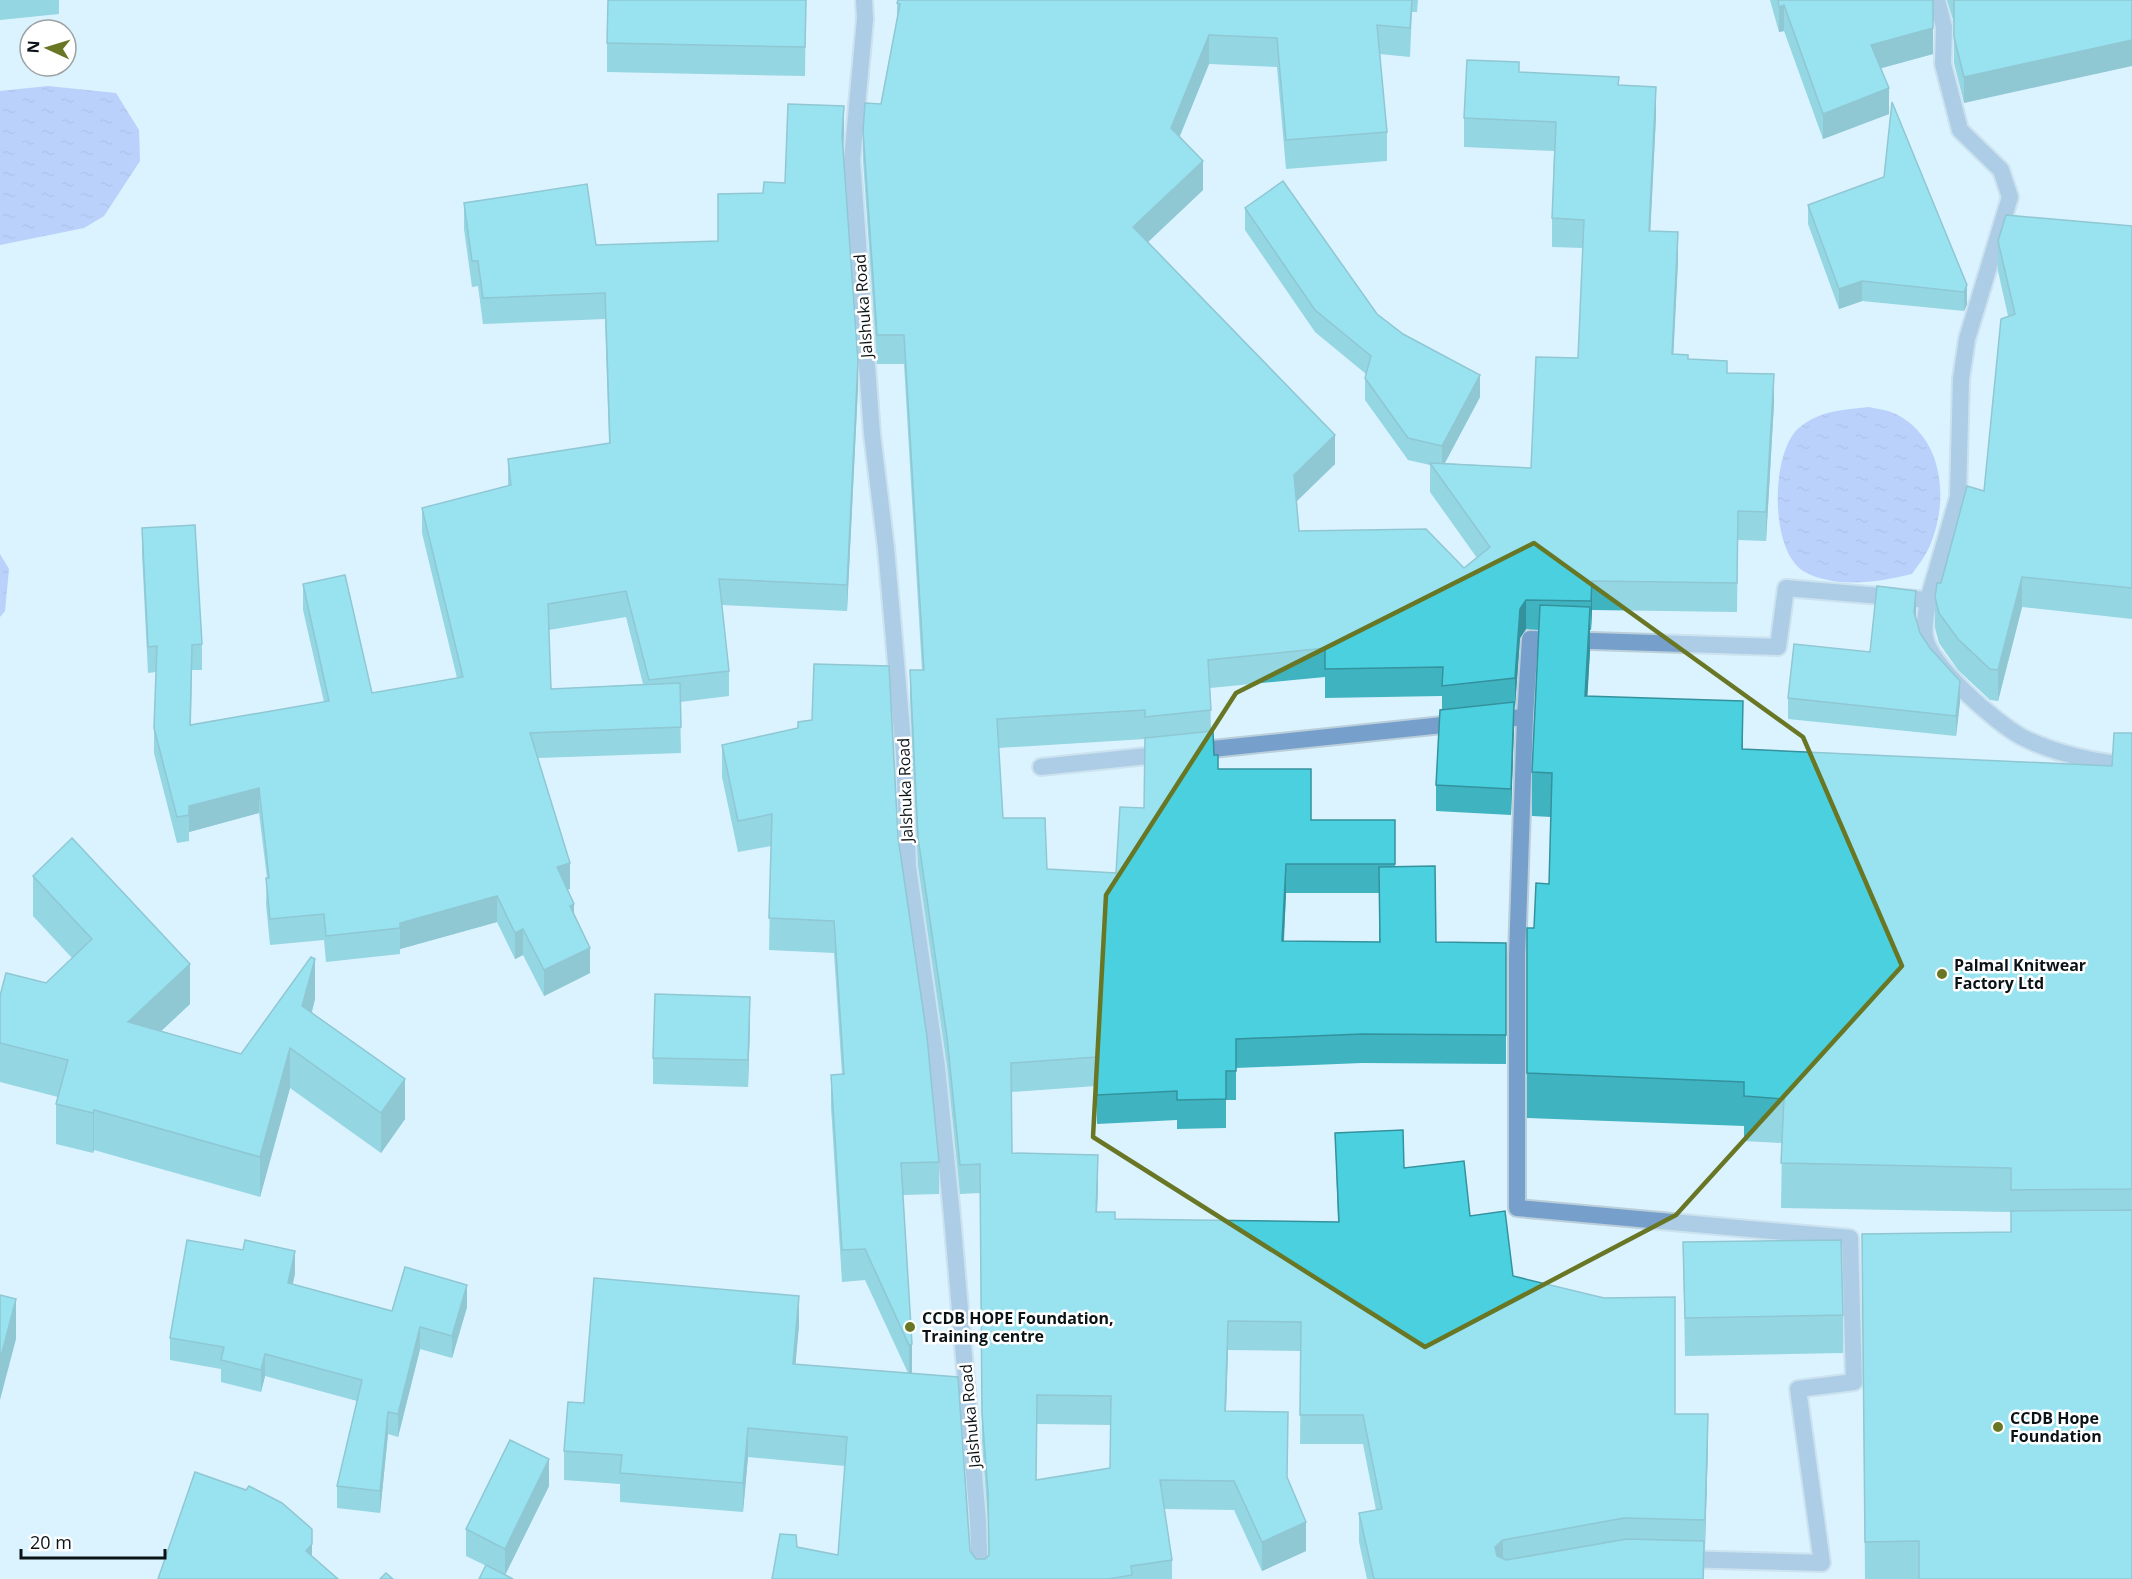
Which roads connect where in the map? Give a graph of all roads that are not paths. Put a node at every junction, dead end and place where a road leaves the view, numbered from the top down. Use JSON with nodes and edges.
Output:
{"nodes":[{"id":1,"x":864,"y":0,"type":"edge"},
{"id":2,"x":1937,"y":0,"type":"edge"},
{"id":3,"x":1928,"y":600,"type":"junction"},
{"id":4,"x":1526,"y":717,"type":"junction"},
{"id":5,"x":2132,"y":765,"type":"edge"},
{"id":6,"x":1041,"y":767,"type":"dead end"},
{"id":7,"x":1660,"y":1558,"type":"edge"},
{"id":8,"x":980,"y":1579,"type":"edge"}],
"edges":[{"from":1,"to":8,"type":"street","name":"Jalshuka Road"},
{"from":2,"to":3,"type":"street"},
{"from":3,"to":4,"type":"street"},
{"from":3,"to":5,"type":"street"},
{"from":4,"to":6,"type":"street"},
{"from":4,"to":7,"type":"street"}]}
